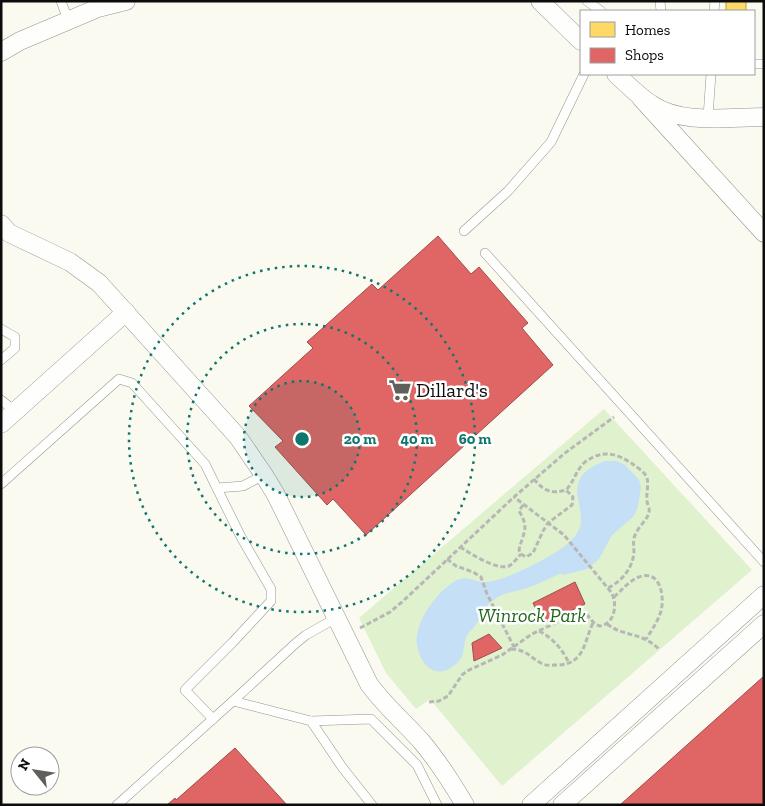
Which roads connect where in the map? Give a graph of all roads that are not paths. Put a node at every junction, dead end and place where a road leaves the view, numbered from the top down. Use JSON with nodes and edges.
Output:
{"nodes":[{"id":1,"x":61,"y":1,"type":"edge"},
{"id":2,"x":126,"y":1,"type":"edge"},
{"id":3,"x":540,"y":1,"type":"edge"},
{"id":4,"x":587,"y":1,"type":"edge"},
{"id":5,"x":600,"y":10,"type":"edge"},
{"id":6,"x":68,"y":20,"type":"junction"},
{"id":7,"x":580,"y":40,"type":"edge"},
{"id":8,"x":1,"y":52,"type":"edge"},
{"id":9,"x":584,"y":75,"type":"edge"},
{"id":10,"x":617,"y":75,"type":"edge"},
{"id":11,"x":711,"y":75,"type":"edge"},
{"id":12,"x":641,"y":98,"type":"junction"},
{"id":13,"x":708,"y":117,"type":"junction"},
{"id":14,"x":764,"y":117,"type":"edge"},
{"id":15,"x":4,"y":230,"type":"edge"},
{"id":16,"x":464,"y":231,"type":"dead end"},
{"id":17,"x":764,"y":233,"type":"edge"},
{"id":18,"x":486,"y":253,"type":"dead end"},
{"id":19,"x":126,"y":312,"type":"junction"},
{"id":20,"x":1,"y":329,"type":"edge"},
{"id":21,"x":1,"y":360,"type":"edge"},
{"id":22,"x":1,"y":400,"type":"edge"},
{"id":23,"x":15,"y":411,"type":"junction"},
{"id":24,"x":1,"y":424,"type":"edge"},
{"id":25,"x":264,"y":475,"type":"junction"},
{"id":26,"x":1,"y":484,"type":"edge"},
{"id":27,"x":217,"y":488,"type":"junction"},
{"id":28,"x":764,"y":562,"type":"edge"},
{"id":29,"x":764,"y":595,"type":"edge"},
{"id":30,"x":336,"y":618,"type":"junction"},
{"id":31,"x":764,"y":624,"type":"edge"},
{"id":32,"x":233,"y":701,"type":"junction"},
{"id":33,"x":213,"y":718,"type":"junction"},
{"id":34,"x":311,"y":721,"type":"junction"},
{"id":35,"x":117,"y":805,"type":"edge"},
{"id":36,"x":372,"y":805,"type":"edge"},
{"id":37,"x":437,"y":805,"type":"edge"},
{"id":38,"x":465,"y":805,"type":"edge"},
{"id":39,"x":530,"y":805,"type":"edge"},
{"id":40,"x":562,"y":805,"type":"edge"}],
"edges":[{"from":1,"to":6,"type":"lane"},
{"from":2,"to":6,"type":"street"},
{"from":3,"to":7,"type":"street"},
{"from":4,"to":5,"type":"lane"},
{"from":6,"to":8,"type":"street"},
{"from":9,"to":16,"type":"lane"},
{"from":10,"to":12,"type":"street"},
{"from":11,"to":13,"type":"lane"},
{"from":12,"to":13,"type":"street"},
{"from":12,"to":17,"type":"street"},
{"from":13,"to":14,"type":"street"},
{"from":15,"to":19,"type":"street"},
{"from":18,"to":28,"type":"lane"},
{"from":19,"to":23,"type":"street"},
{"from":19,"to":25,"type":"street"},
{"from":20,"to":21,"type":"lane"},
{"from":22,"to":23,"type":"lane"},
{"from":23,"to":24,"type":"street"},
{"from":25,"to":27,"type":"lane"},
{"from":25,"to":30,"type":"street"},
{"from":26,"to":27,"type":"lane"},
{"from":27,"to":33,"type":"lane"},
{"from":29,"to":39,"type":"street"},
{"from":30,"to":32,"type":"lane"},
{"from":30,"to":38,"type":"street"},
{"from":31,"to":40,"type":"street"},
{"from":32,"to":33,"type":"lane"},
{"from":32,"to":34,"type":"lane"},
{"from":33,"to":35,"type":"lane"},
{"from":34,"to":36,"type":"lane"},
{"from":34,"to":37,"type":"lane"}]}
